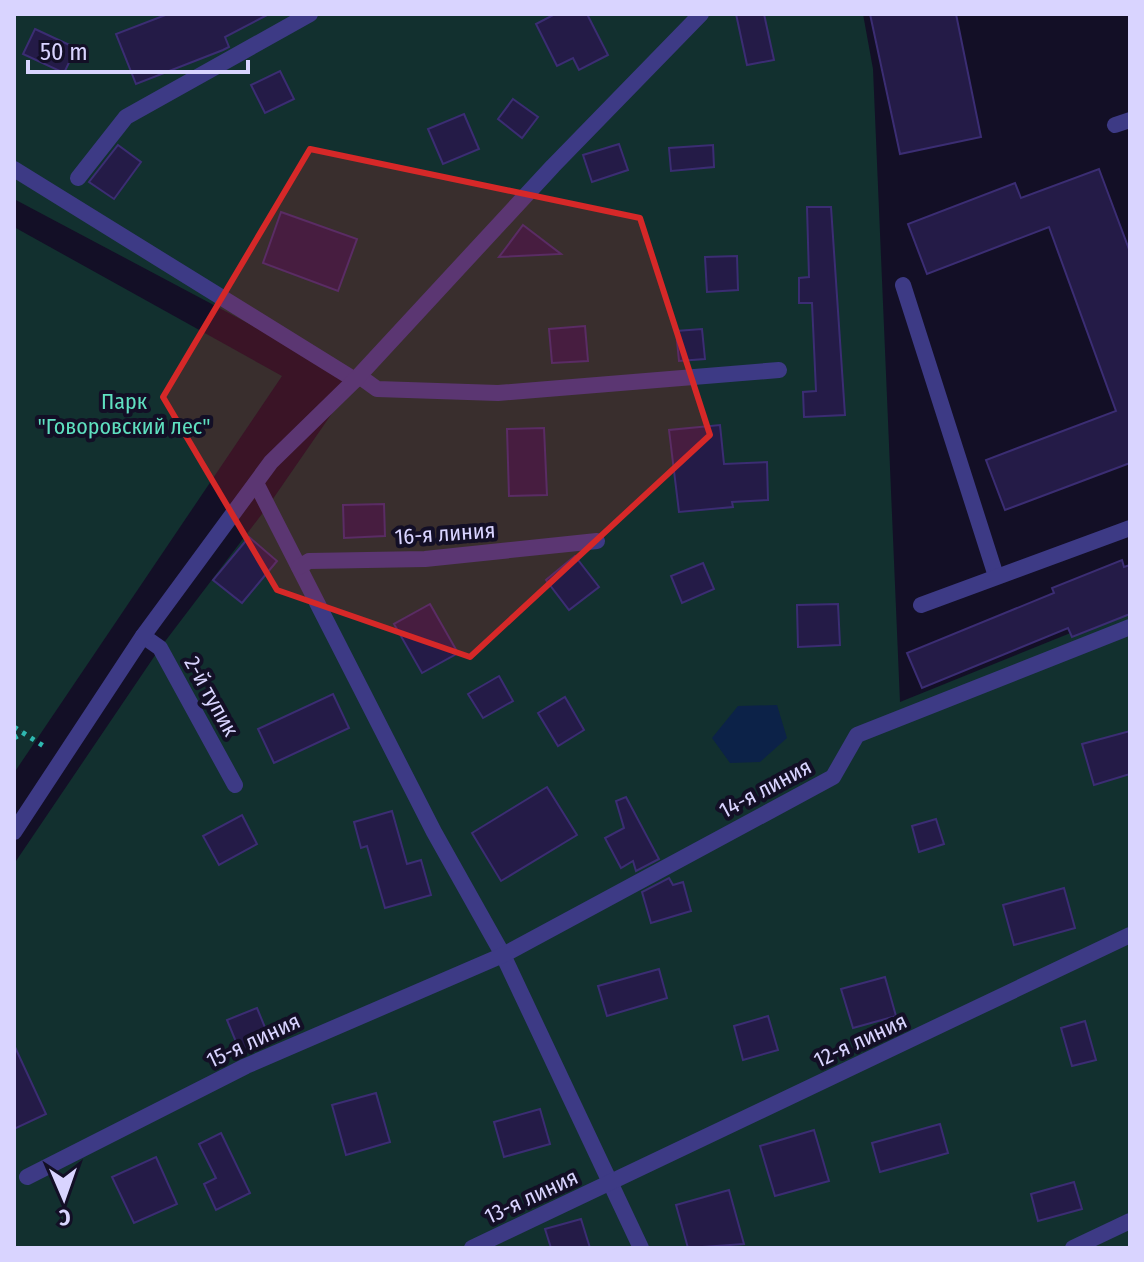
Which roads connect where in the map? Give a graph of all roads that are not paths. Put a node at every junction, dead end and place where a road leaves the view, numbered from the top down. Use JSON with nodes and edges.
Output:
{"nodes":[{"id":1,"x":310,"y":14,"type":"edge"},
{"id":2,"x":701,"y":14,"type":"edge"},
{"id":3,"x":14,"y":169,"type":"edge"},
{"id":4,"x":78,"y":178,"type":"dead end"},
{"id":5,"x":903,"y":285,"type":"dead end"},
{"id":6,"x":779,"y":370,"type":"dead end"},
{"id":7,"x":357,"y":378,"type":"junction"},
{"id":8,"x":257,"y":485,"type":"junction"},
{"id":9,"x":1130,"y":528,"type":"edge"},
{"id":10,"x":597,"y":541,"type":"dead end"},
{"id":11,"x":299,"y":567,"type":"junction"},
{"id":12,"x":996,"y":576,"type":"junction"},
{"id":13,"x":921,"y":605,"type":"dead end"},
{"id":14,"x":1130,"y":627,"type":"edge"},
{"id":15,"x":143,"y":636,"type":"junction"},
{"id":16,"x":235,"y":785,"type":"dead end"},
{"id":17,"x":14,"y":832,"type":"edge"},
{"id":18,"x":1130,"y":935,"type":"edge"},
{"id":19,"x":503,"y":955,"type":"junction"},
{"id":20,"x":27,"y":1177,"type":"dead end"},
{"id":21,"x":608,"y":1183,"type":"junction"},
{"id":22,"x":1130,"y":1221,"type":"edge"},
{"id":23,"x":472,"y":1248,"type":"edge"},
{"id":24,"x":641,"y":1248,"type":"edge"},
{"id":25,"x":1073,"y":1248,"type":"edge"}],
"edges":[{"from":1,"to":4,"type":"lane"},
{"from":2,"to":7,"type":"lane"},
{"from":3,"to":7,"type":"lane"},
{"from":5,"to":12,"type":"lane"},
{"from":6,"to":7,"type":"lane"},
{"from":7,"to":8,"type":"lane"},
{"from":8,"to":11,"type":"lane"},
{"from":8,"to":15,"type":"lane"},
{"from":9,"to":12,"type":"lane"},
{"from":10,"to":11,"type":"lane","name":"16-я линия"},
{"from":11,"to":19,"type":"lane"},
{"from":12,"to":13,"type":"lane"},
{"from":14,"to":19,"type":"lane","name":"14-я линия"},
{"from":15,"to":16,"type":"lane","name":"2-й тупик"},
{"from":15,"to":17,"type":"lane"},
{"from":18,"to":21,"type":"lane","name":"12-я линия"},
{"from":19,"to":20,"type":"lane","name":"15-я линия"},
{"from":19,"to":21,"type":"lane"},
{"from":21,"to":23,"type":"lane","name":"13-я линия"},
{"from":21,"to":24,"type":"lane"},
{"from":22,"to":25,"type":"lane"}]}
